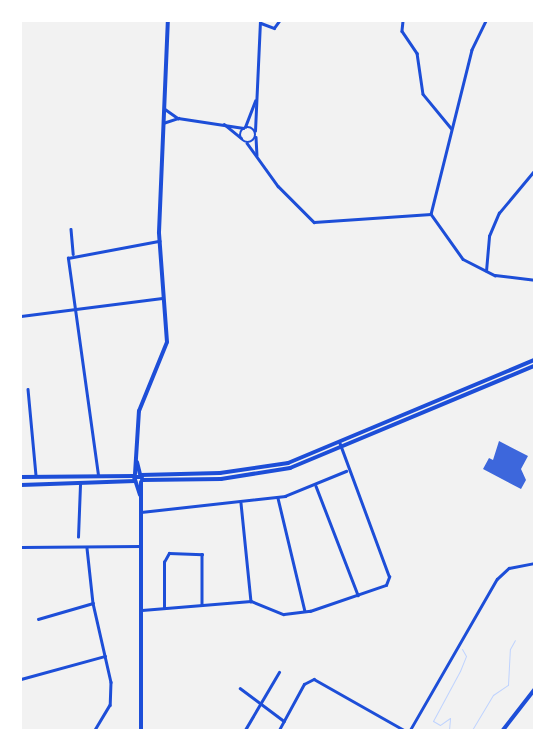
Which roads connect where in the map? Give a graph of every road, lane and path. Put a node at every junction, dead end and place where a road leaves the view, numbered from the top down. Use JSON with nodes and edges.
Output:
{"nodes":[{"id":1,"x":168,"y":21,"type":"edge"},
{"id":2,"x":279,"y":21,"type":"edge"},
{"id":3,"x":403,"y":21,"type":"edge"},
{"id":4,"x":486,"y":21,"type":"edge"},
{"id":5,"x":260,"y":22,"type":"edge"},
{"id":6,"x":256,"y":100,"type":"junction"},
{"id":7,"x":164,"y":108,"type":"junction"},
{"id":8,"x":178,"y":118,"type":"junction"},
{"id":9,"x":163,"y":123,"type":"junction"},
{"id":10,"x":222,"y":124,"type":"junction"},
{"id":11,"x":244,"y":128,"type":"junction"},
{"id":12,"x":451,"y":128,"type":"junction"},
{"id":13,"x":255,"y":131,"type":"junction"},
{"id":14,"x":256,"y":137,"type":"junction"},
{"id":15,"x":241,"y":139,"type":"junction"},
{"id":16,"x":246,"y":143,"type":"junction"},
{"id":17,"x":258,"y":157,"type":"junction"},
{"id":18,"x":534,"y":171,"type":"edge"},
{"id":19,"x":431,"y":214,"type":"junction"},
{"id":20,"x":71,"y":229,"type":"dead end"},
{"id":21,"x":159,"y":241,"type":"junction"},
{"id":22,"x":73,"y":254,"type":"junction"},
{"id":23,"x":486,"y":271,"type":"junction"},
{"id":24,"x":534,"y":280,"type":"edge"},
{"id":25,"x":162,"y":298,"type":"junction"},
{"id":26,"x":72,"y":309,"type":"junction"},
{"id":27,"x":21,"y":316,"type":"edge"},
{"id":28,"x":534,"y":360,"type":"edge"},
{"id":29,"x":534,"y":366,"type":"edge"},
{"id":30,"x":28,"y":389,"type":"dead end"},
{"id":31,"x":339,"y":442,"type":"junction"},
{"id":32,"x":342,"y":448,"type":"junction"},
{"id":33,"x":346,"y":471,"type":"junction"},
{"id":34,"x":98,"y":475,"type":"junction"},
{"id":35,"x":36,"y":476,"type":"junction"},
{"id":36,"x":21,"y":477,"type":"edge"},
{"id":37,"x":139,"y":477,"type":"junction"},
{"id":38,"x":135,"y":482,"type":"junction"},
{"id":39,"x":80,"y":484,"type":"junction"},
{"id":40,"x":21,"y":485,"type":"edge"},
{"id":41,"x":316,"y":486,"type":"junction"},
{"id":42,"x":140,"y":497,"type":"junction"},
{"id":43,"x":278,"y":498,"type":"junction"},
{"id":44,"x":241,"y":503,"type":"junction"},
{"id":45,"x":140,"y":512,"type":"junction"},
{"id":46,"x":78,"y":537,"type":"dead end"},
{"id":47,"x":141,"y":546,"type":"junction"},
{"id":48,"x":21,"y":547,"type":"edge"},
{"id":49,"x":87,"y":548,"type":"junction"},
{"id":50,"x":534,"y":563,"type":"edge"},
{"id":51,"x":358,"y":595,"type":"junction"},
{"id":52,"x":251,"y":601,"type":"junction"},
{"id":53,"x":93,"y":603,"type":"junction"},
{"id":54,"x":202,"y":605,"type":"junction"},
{"id":55,"x":164,"y":608,"type":"junction"},
{"id":56,"x":142,"y":610,"type":"junction"},
{"id":57,"x":305,"y":611,"type":"junction"},
{"id":58,"x":38,"y":619,"type":"dead end"},
{"id":59,"x":105,"y":656,"type":"junction"},
{"id":60,"x":279,"y":672,"type":"dead end"},
{"id":61,"x":21,"y":679,"type":"edge"},
{"id":62,"x":240,"y":688,"type":"dead end"},
{"id":63,"x":534,"y":690,"type":"edge"},
{"id":64,"x":260,"y":702,"type":"junction"},
{"id":65,"x":284,"y":721,"type":"junction"},
{"id":66,"x":94,"y":730,"type":"edge"},
{"id":67,"x":141,"y":730,"type":"edge"},
{"id":68,"x":245,"y":730,"type":"edge"},
{"id":69,"x":279,"y":730,"type":"edge"},
{"id":70,"x":404,"y":730,"type":"edge"},
{"id":71,"x":410,"y":730,"type":"edge"},
{"id":72,"x":503,"y":730,"type":"edge"}],
"edges":[{"from":1,"to":7,"type":"street"},
{"from":2,"to":5,"type":"street"},
{"from":3,"to":12,"type":"street"},
{"from":4,"to":12,"type":"street"},
{"from":5,"to":6,"type":"street"},
{"from":6,"to":11,"type":"street"},
{"from":6,"to":13,"type":"street"},
{"from":7,"to":8,"type":"street"},
{"from":7,"to":9,"type":"street"},
{"from":8,"to":9,"type":"street"},
{"from":8,"to":10,"type":"street"},
{"from":9,"to":21,"type":"street"},
{"from":10,"to":11,"type":"street"},
{"from":10,"to":15,"type":"street"},
{"from":11,"to":13,"type":"street"},
{"from":11,"to":15,"type":"street"},
{"from":12,"to":19,"type":"street"},
{"from":13,"to":14,"type":"street"},
{"from":14,"to":16,"type":"street"},
{"from":14,"to":17,"type":"street"},
{"from":15,"to":16,"type":"street"},
{"from":16,"to":17,"type":"street"},
{"from":17,"to":19,"type":"street"},
{"from":18,"to":23,"type":"street"},
{"from":19,"to":23,"type":"street"},
{"from":20,"to":22,"type":"street"},
{"from":21,"to":22,"type":"street"},
{"from":21,"to":25,"type":"street"},
{"from":22,"to":26,"type":"street"},
{"from":23,"to":24,"type":"street"},
{"from":25,"to":26,"type":"street"},
{"from":25,"to":37,"type":"street"},
{"from":26,"to":27,"type":"street"},
{"from":26,"to":34,"type":"street"},
{"from":28,"to":31,"type":"street"},
{"from":29,"to":32,"type":"street"},
{"from":30,"to":35,"type":"street"},
{"from":31,"to":32,"type":"street"},
{"from":31,"to":37,"type":"street"},
{"from":32,"to":33,"type":"street"},
{"from":32,"to":37,"type":"street"},
{"from":33,"to":41,"type":"street"},
{"from":33,"to":51,"type":"street"},
{"from":34,"to":35,"type":"street"},
{"from":34,"to":37,"type":"street"},
{"from":35,"to":36,"type":"street"},
{"from":37,"to":38,"type":"street"},
{"from":37,"to":42,"type":"street"},
{"from":38,"to":39,"type":"street"},
{"from":38,"to":42,"type":"street"},
{"from":39,"to":40,"type":"street"},
{"from":39,"to":46,"type":"street"},
{"from":41,"to":43,"type":"street"},
{"from":41,"to":51,"type":"street"},
{"from":42,"to":45,"type":"street"},
{"from":43,"to":44,"type":"street"},
{"from":43,"to":57,"type":"street"},
{"from":44,"to":45,"type":"street"},
{"from":44,"to":52,"type":"street"},
{"from":45,"to":47,"type":"street"},
{"from":47,"to":49,"type":"street"},
{"from":47,"to":56,"type":"street"},
{"from":48,"to":49,"type":"street"},
{"from":49,"to":53,"type":"street"},
{"from":50,"to":71,"type":"street"},
{"from":51,"to":57,"type":"street"},
{"from":52,"to":54,"type":"street"},
{"from":52,"to":57,"type":"street"},
{"from":53,"to":58,"type":"street"},
{"from":53,"to":59,"type":"street"},
{"from":54,"to":55,"type":"street"},
{"from":54,"to":55,"type":"street"},
{"from":55,"to":56,"type":"street"},
{"from":56,"to":67,"type":"street"},
{"from":59,"to":61,"type":"street"},
{"from":59,"to":66,"type":"street"},
{"from":60,"to":64,"type":"street"},
{"from":62,"to":64,"type":"street"},
{"from":63,"to":72,"type":"street"},
{"from":64,"to":65,"type":"street"},
{"from":64,"to":68,"type":"street"},
{"from":65,"to":69,"type":"street"},
{"from":65,"to":70,"type":"street"}]}
